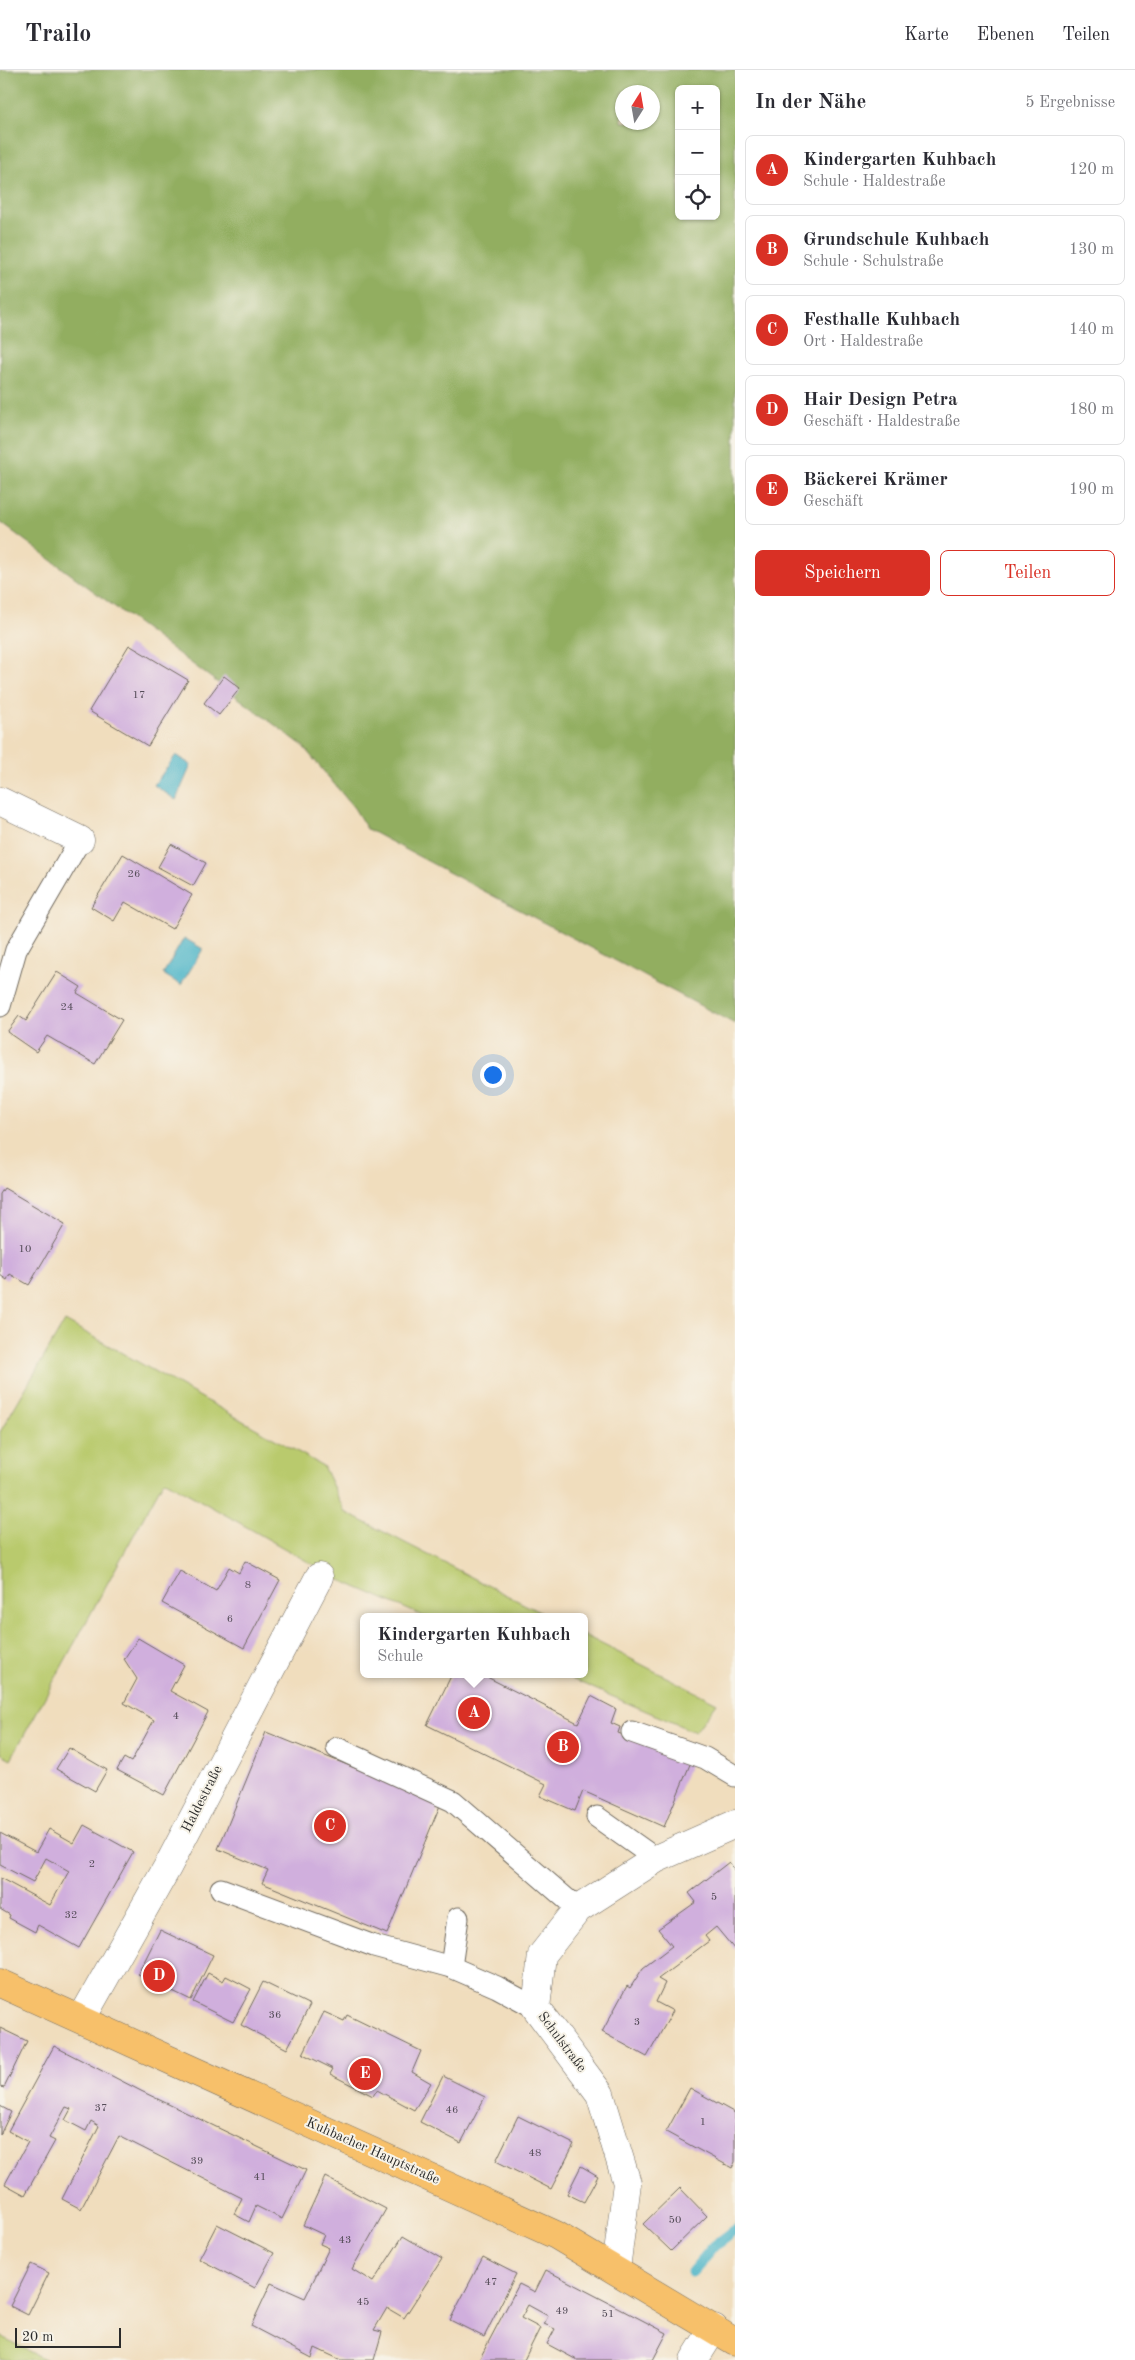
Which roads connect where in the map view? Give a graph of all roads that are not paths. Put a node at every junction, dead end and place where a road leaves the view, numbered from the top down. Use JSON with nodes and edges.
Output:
{"nodes":[{"id":1,"x":0,"y":801,"type":"edge"},
{"id":2,"x":80,"y":840,"type":"joint"},
{"id":3,"x":0,"y":1006,"type":"edge"},
{"id":4,"x":319,"y":1577,"type":"dead end"},
{"id":5,"x":632,"y":1732,"type":"dead end"},
{"id":6,"x":337,"y":1748,"type":"dead end"},
{"id":7,"x":735,"y":1776,"type":"edge"},
{"id":8,"x":597,"y":1817,"type":"dead end"},
{"id":9,"x":735,"y":1824,"type":"edge"},
{"id":10,"x":656,"y":1859,"type":"junction"},
{"id":11,"x":221,"y":1889,"type":"dead end"},
{"id":12,"x":578,"y":1909,"type":"junction"},
{"id":13,"x":458,"y":1918,"type":"dead end"},
{"id":14,"x":451,"y":1967,"type":"junction"},
{"id":15,"x":0,"y":1983,"type":"edge"},
{"id":16,"x":536,"y":2008,"type":"junction"},
{"id":17,"x":82,"y":2018,"type":"junction"},
{"id":18,"x":616,"y":2269,"type":"junction"},
{"id":19,"x":725,"y":2335,"type":"edge"},
{"id":20,"x":694,"y":2360,"type":"edge"}],
"edges":[{"from":1,"to":2,"type":"street"},
{"from":2,"to":3,"type":"lane"},
{"from":4,"to":17,"type":"street","name":"Haldestraße"},
{"from":5,"to":7,"type":"lane"},
{"from":6,"to":12,"type":"lane"},
{"from":8,"to":10,"type":"lane"},
{"from":9,"to":10,"type":"street","name":"Schulstraße"},
{"from":10,"to":12,"type":"street","name":"Schulstraße"},
{"from":11,"to":14,"type":"lane"},
{"from":12,"to":16,"type":"street","name":"Schulstraße"},
{"from":13,"to":14,"type":"lane"},
{"from":14,"to":16,"type":"lane"},
{"from":15,"to":17,"type":"main road","name":"Kuhbacher Hauptstraße"},
{"from":16,"to":18,"type":"street","name":"Schulstraße"},
{"from":17,"to":18,"type":"main road","name":"Kuhbacher Hauptstraße"},
{"from":18,"to":19,"type":"main road","name":"Kuhbacher Hauptstraße"},
{"from":19,"to":20,"type":"street"}]}
